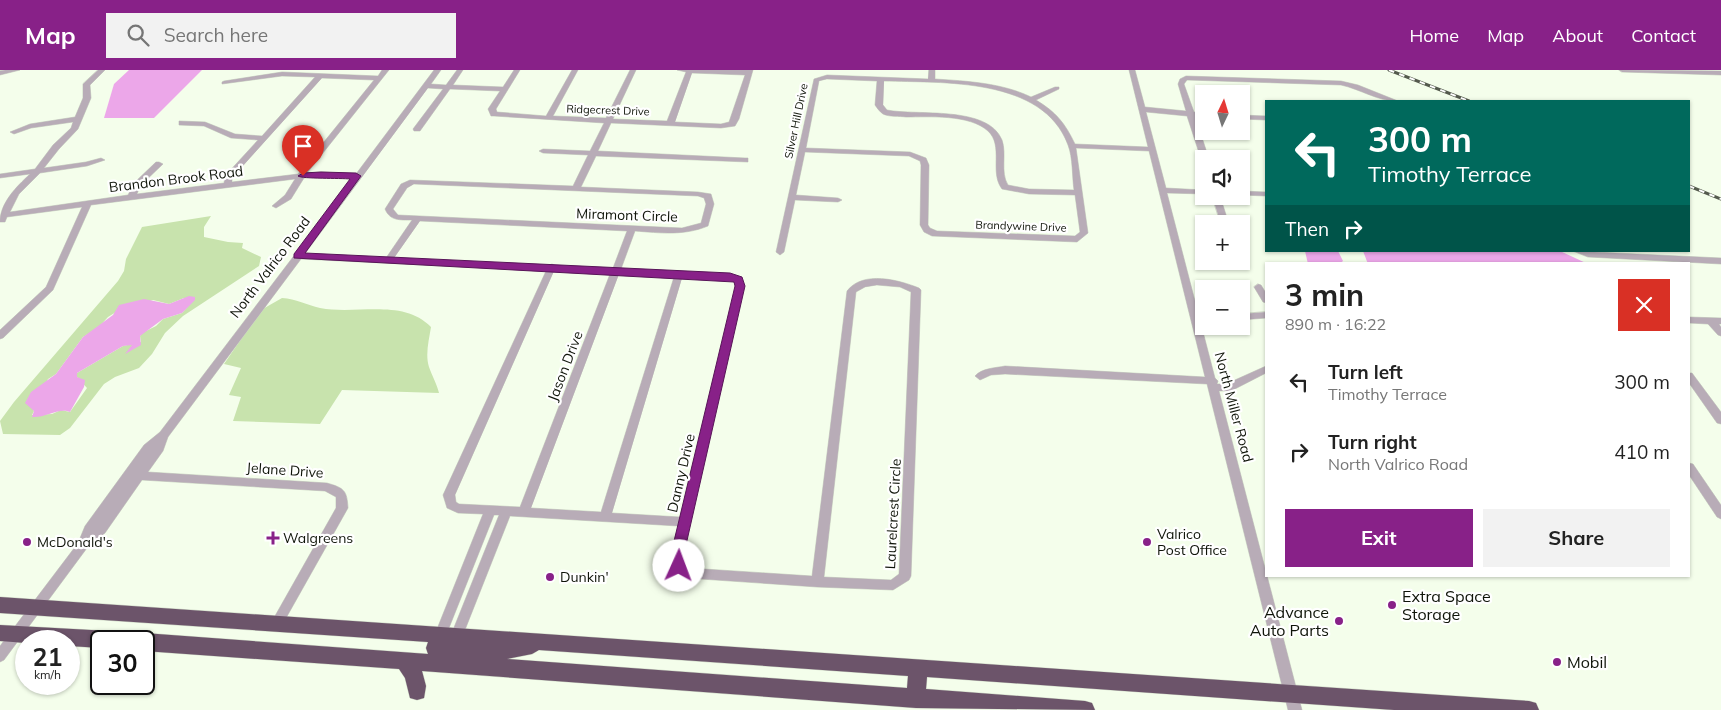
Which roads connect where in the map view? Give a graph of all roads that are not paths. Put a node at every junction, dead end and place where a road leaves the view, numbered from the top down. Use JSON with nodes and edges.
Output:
{"nodes":[{"id":1,"x":17,"y":70,"type":"edge"},
{"id":2,"x":102,"y":70,"type":"edge"},
{"id":3,"x":386,"y":70,"type":"edge"},
{"id":4,"x":438,"y":70,"type":"edge"},
{"id":5,"x":460,"y":70,"type":"edge"},
{"id":6,"x":517,"y":70,"type":"edge"},
{"id":7,"x":575,"y":70,"type":"edge"},
{"id":8,"x":633,"y":70,"type":"edge"},
{"id":9,"x":680,"y":70,"type":"edge"},
{"id":10,"x":690,"y":70,"type":"edge"},
{"id":11,"x":932,"y":70,"type":"edge"},
{"id":12,"x":1132,"y":70,"type":"edge"},
{"id":13,"x":1622,"y":70,"type":"edge"},
{"id":14,"x":749,"y":72,"type":"edge"},
{"id":15,"x":0,"y":73,"type":"edge"},
{"id":16,"x":1721,"y":73,"type":"edge"},
{"id":17,"x":320,"y":76,"type":"junction"},
{"id":18,"x":380,"y":78,"type":"junction"},
{"id":19,"x":882,"y":79,"type":"junction"},
{"id":20,"x":931,"y":81,"type":"junction"},
{"id":21,"x":224,"y":84,"type":"dead end"},
{"id":22,"x":426,"y":86,"type":"junction"},
{"id":23,"x":448,"y":86,"type":"junction"},
{"id":24,"x":1056,"y":88,"type":"dead end"},
{"id":25,"x":505,"y":89,"type":"junction"},
{"id":26,"x":1031,"y":100,"type":"junction"},
{"id":27,"x":1391,"y":100,"type":"edge"},
{"id":28,"x":1142,"y":111,"type":"junction"},
{"id":29,"x":1190,"y":114,"type":"junction"},
{"id":30,"x":1195,"y":114,"type":"edge"},
{"id":31,"x":1250,"y":117,"type":"edge"},
{"id":32,"x":548,"y":118,"type":"junction"},
{"id":33,"x":1265,"y":118,"type":"edge"},
{"id":34,"x":79,"y":119,"type":"junction"},
{"id":35,"x":608,"y":121,"type":"junction"},
{"id":36,"x":182,"y":123,"type":"dead end"},
{"id":37,"x":670,"y":124,"type":"junction"},
{"id":38,"x":417,"y":129,"type":"dead end"},
{"id":39,"x":14,"y":132,"type":"dead end"},
{"id":40,"x":264,"y":138,"type":"junction"},
{"id":41,"x":1072,"y":146,"type":"junction"},
{"id":42,"x":1152,"y":149,"type":"junction"},
{"id":43,"x":801,"y":150,"type":"junction"},
{"id":44,"x":1201,"y":150,"type":"edge"},
{"id":45,"x":543,"y":151,"type":"dead end"},
{"id":46,"x":594,"y":153,"type":"junction"},
{"id":47,"x":102,"y":160,"type":"dead end"},
{"id":48,"x":745,"y":160,"type":"dead end"},
{"id":49,"x":159,"y":164,"type":"dead end"},
{"id":50,"x":37,"y":172,"type":"junction"},
{"id":51,"x":0,"y":176,"type":"edge"},
{"id":52,"x":303,"y":176,"type":"junction"},
{"id":53,"x":356,"y":176,"type":"junction"},
{"id":54,"x":228,"y":185,"type":"junction"},
{"id":55,"x":576,"y":189,"type":"junction"},
{"id":56,"x":1162,"y":190,"type":"junction"},
{"id":57,"x":1195,"y":192,"type":"edge"},
{"id":58,"x":1078,"y":193,"type":"junction"},
{"id":59,"x":1250,"y":193,"type":"edge"},
{"id":60,"x":1265,"y":194,"type":"edge"},
{"id":61,"x":130,"y":197,"type":"junction"},
{"id":62,"x":791,"y":197,"type":"junction"},
{"id":63,"x":838,"y":200,"type":"dead end"},
{"id":64,"x":88,"y":203,"type":"junction"},
{"id":65,"x":276,"y":206,"type":"dead end"},
{"id":66,"x":1,"y":218,"type":"edge"},
{"id":67,"x":416,"y":220,"type":"junction"},
{"id":68,"x":632,"y":229,"type":"junction"},
{"id":69,"x":780,"y":252,"type":"dead end"},
{"id":70,"x":1581,"y":252,"type":"edge"},
{"id":71,"x":1665,"y":255,"type":"edge"},
{"id":72,"x":298,"y":256,"type":"junction"},
{"id":73,"x":389,"y":260,"type":"junction"},
{"id":74,"x":1721,"y":261,"type":"edge"},
{"id":75,"x":552,"y":267,"type":"junction"},
{"id":76,"x":616,"y":270,"type":"junction"},
{"id":77,"x":678,"y":274,"type":"junction"},
{"id":78,"x":1258,"y":287,"type":"dead end"},
{"id":79,"x":1265,"y":298,"type":"edge"},
{"id":80,"x":1195,"y":303,"type":"edge"},
{"id":81,"x":1265,"y":315,"type":"edge"},
{"id":82,"x":1250,"y":316,"type":"edge"},
{"id":83,"x":1690,"y":320,"type":"edge"},
{"id":84,"x":1716,"y":321,"type":"edge"},
{"id":85,"x":1721,"y":333,"type":"edge"},
{"id":86,"x":1203,"y":335,"type":"edge"},
{"id":87,"x":0,"y":336,"type":"edge"},
{"id":88,"x":1265,"y":369,"type":"edge"},
{"id":89,"x":980,"y":376,"type":"dead end"},
{"id":90,"x":1690,"y":377,"type":"edge"},
{"id":91,"x":1213,"y":384,"type":"junction"},
{"id":92,"x":1721,"y":420,"type":"edge"},
{"id":93,"x":164,"y":434,"type":"junction"},
{"id":94,"x":1690,"y":468,"type":"edge"},
{"id":95,"x":139,"y":476,"type":"junction"},
{"id":96,"x":490,"y":510,"type":"junction"},
{"id":97,"x":506,"y":511,"type":"junction"},
{"id":98,"x":524,"y":512,"type":"junction"},
{"id":99,"x":1721,"y":514,"type":"edge"},
{"id":100,"x":605,"y":517,"type":"junction"},
{"id":101,"x":684,"y":522,"type":"junction"},
{"id":102,"x":83,"y":545,"type":"junction"},
{"id":103,"x":817,"y":582,"type":"junction"},
{"id":104,"x":0,"y":605,"type":"edge"},
{"id":105,"x":37,"y":607,"type":"junction"},
{"id":106,"x":277,"y":622,"type":"junction"},
{"id":107,"x":8,"y":634,"type":"edge"},
{"id":108,"x":90,"y":639,"type":"edge"},
{"id":109,"x":155,"y":643,"type":"edge"},
{"id":110,"x":443,"y":648,"type":"junction"},
{"id":111,"x":0,"y":656,"type":"edge"},
{"id":112,"x":402,"y":660,"type":"junction"},
{"id":113,"x":918,"y":669,"type":"junction"},
{"id":114,"x":417,"y":690,"type":"dead end"},
{"id":115,"x":916,"y":699,"type":"junction"},
{"id":116,"x":1293,"y":702,"type":"edge"},
{"id":117,"x":1085,"y":710,"type":"edge"},
{"id":118,"x":1529,"y":710,"type":"edge"}],
"edges":[{"from":1,"to":15,"type":"street"},
{"from":2,"to":34,"type":"street"},
{"from":3,"to":18,"type":"street"},
{"from":4,"to":22,"type":"street","name":"North Valrico Road"},
{"from":5,"to":23,"type":"street"},
{"from":6,"to":25,"type":"street"},
{"from":7,"to":32,"type":"street"},
{"from":8,"to":35,"type":"street"},
{"from":9,"to":10,"type":"street"},
{"from":10,"to":14,"type":"street"},
{"from":10,"to":37,"type":"street"},
{"from":11,"to":20,"type":"street"},
{"from":12,"to":28,"type":"street","name":"North Miller Road"},
{"from":13,"to":16,"type":"street"},
{"from":14,"to":37,"type":"street","name":"Ridgecrest Drive"},
{"from":17,"to":18,"type":"street"},
{"from":17,"to":21,"type":"street"},
{"from":17,"to":40,"type":"street"},
{"from":18,"to":52,"type":"street"},
{"from":19,"to":20,"type":"street","name":"Silver Hill Drive"},
{"from":19,"to":43,"type":"street","name":"Silver Hill Drive"},
{"from":19,"to":58,"type":"street"},
{"from":20,"to":26,"type":"street","name":"Brandywine Drive"},
{"from":22,"to":23,"type":"street"},
{"from":22,"to":53,"type":"street","name":"North Valrico Road"},
{"from":23,"to":25,"type":"street"},
{"from":23,"to":38,"type":"street"},
{"from":24,"to":26,"type":"street"},
{"from":25,"to":32,"type":"street","name":"Ridgecrest Drive"},
{"from":26,"to":41,"type":"street","name":"Brandywine Drive"},
{"from":27,"to":29,"type":"street"},
{"from":28,"to":29,"type":"street"},
{"from":28,"to":42,"type":"street","name":"North Miller Road"},
{"from":29,"to":30,"type":"street"},
{"from":29,"to":44,"type":"street"},
{"from":31,"to":33,"type":"street"},
{"from":32,"to":35,"type":"street","name":"Ridgecrest Drive"},
{"from":34,"to":39,"type":"street"},
{"from":34,"to":50,"type":"street"},
{"from":35,"to":37,"type":"street","name":"Ridgecrest Drive"},
{"from":35,"to":46,"type":"street"},
{"from":36,"to":40,"type":"street"},
{"from":40,"to":54,"type":"street"},
{"from":41,"to":42,"type":"street"},
{"from":41,"to":58,"type":"street","name":"Brandywine Drive"},
{"from":42,"to":56,"type":"street","name":"North Miller Road"},
{"from":43,"to":58,"type":"street","name":"Brandywine Drive"},
{"from":43,"to":62,"type":"street","name":"Silver Hill Drive"},
{"from":45,"to":46,"type":"street"},
{"from":46,"to":48,"type":"street"},
{"from":46,"to":55,"type":"street"},
{"from":47,"to":50,"type":"street"},
{"from":49,"to":61,"type":"street"},
{"from":50,"to":51,"type":"street"},
{"from":50,"to":66,"type":"street"},
{"from":52,"to":53,"type":"street","name":"Brandon Brook Road"},
{"from":52,"to":54,"type":"street","name":"Brandon Brook Road"},
{"from":52,"to":65,"type":"street"},
{"from":53,"to":72,"type":"street","name":"North Valrico Road"},
{"from":54,"to":61,"type":"street","name":"Brandon Brook Road"},
{"from":55,"to":67,"type":"street","name":"Miramont Circle"},
{"from":55,"to":68,"type":"street","name":"Miramont Circle"},
{"from":56,"to":57,"type":"street"},
{"from":56,"to":80,"type":"street","name":"North Miller Road"},
{"from":59,"to":60,"type":"street"},
{"from":61,"to":64,"type":"street","name":"Brandon Brook Road"},
{"from":62,"to":63,"type":"street"},
{"from":62,"to":69,"type":"street","name":"Silver Hill Drive"},
{"from":64,"to":66,"type":"street","name":"Brandon Brook Road"},
{"from":64,"to":87,"type":"street"},
{"from":67,"to":68,"type":"street","name":"Miramont Circle"},
{"from":67,"to":73,"type":"street"},
{"from":68,"to":76,"type":"street","name":"Jason Drive"},
{"from":70,"to":71,"type":"street"},
{"from":71,"to":74,"type":"street"},
{"from":72,"to":73,"type":"street"},
{"from":72,"to":93,"type":"street","name":"North Valrico Road"},
{"from":73,"to":75,"type":"street"},
{"from":75,"to":76,"type":"street"},
{"from":75,"to":96,"type":"street"},
{"from":76,"to":77,"type":"street"},
{"from":76,"to":98,"type":"street","name":"Jason Drive"},
{"from":77,"to":100,"type":"street"},
{"from":77,"to":101,"type":"street","name":"Danny Drive"},
{"from":78,"to":79,"type":"street"},
{"from":81,"to":82,"type":"street"},
{"from":83,"to":84,"type":"street"},
{"from":84,"to":85,"type":"street"},
{"from":86,"to":91,"type":"street","name":"North Miller Road"},
{"from":88,"to":91,"type":"street"},
{"from":89,"to":91,"type":"street"},
{"from":90,"to":92,"type":"street"},
{"from":91,"to":116,"type":"street","name":"North Miller Road"},
{"from":93,"to":95,"type":"street","name":"North Valrico Road"},
{"from":93,"to":102,"type":"street","name":"North Valrico Road"},
{"from":94,"to":99,"type":"street"},
{"from":95,"to":102,"type":"street","name":"North Valrico Road"},
{"from":95,"to":106,"type":"street","name":"Jelane Drive"},
{"from":96,"to":97,"type":"street"},
{"from":96,"to":110,"type":"street"},
{"from":97,"to":98,"type":"street"},
{"from":97,"to":110,"type":"street"},
{"from":98,"to":100,"type":"street"},
{"from":100,"to":101,"type":"street"},
{"from":101,"to":103,"type":"street","name":"Danny Drive"},
{"from":102,"to":105,"type":"street","name":"North Valrico Road"},
{"from":103,"to":103,"type":"street","name":"Laurelcrest Circle"},
{"from":104,"to":105,"type":"highway"},
{"from":105,"to":106,"type":"highway"},
{"from":105,"to":107,"type":"street","name":"North Valrico Road"},
{"from":106,"to":110,"type":"highway"},
{"from":107,"to":108,"type":"highway"},
{"from":107,"to":111,"type":"street","name":"North Valrico Road"},
{"from":109,"to":112,"type":"highway"},
{"from":110,"to":112,"type":"highway"},
{"from":110,"to":113,"type":"highway"},
{"from":110,"to":115,"type":"highway"},
{"from":112,"to":114,"type":"highway"},
{"from":113,"to":115,"type":"highway"},
{"from":113,"to":116,"type":"highway"},
{"from":115,"to":117,"type":"highway"},
{"from":116,"to":118,"type":"highway"}]}
